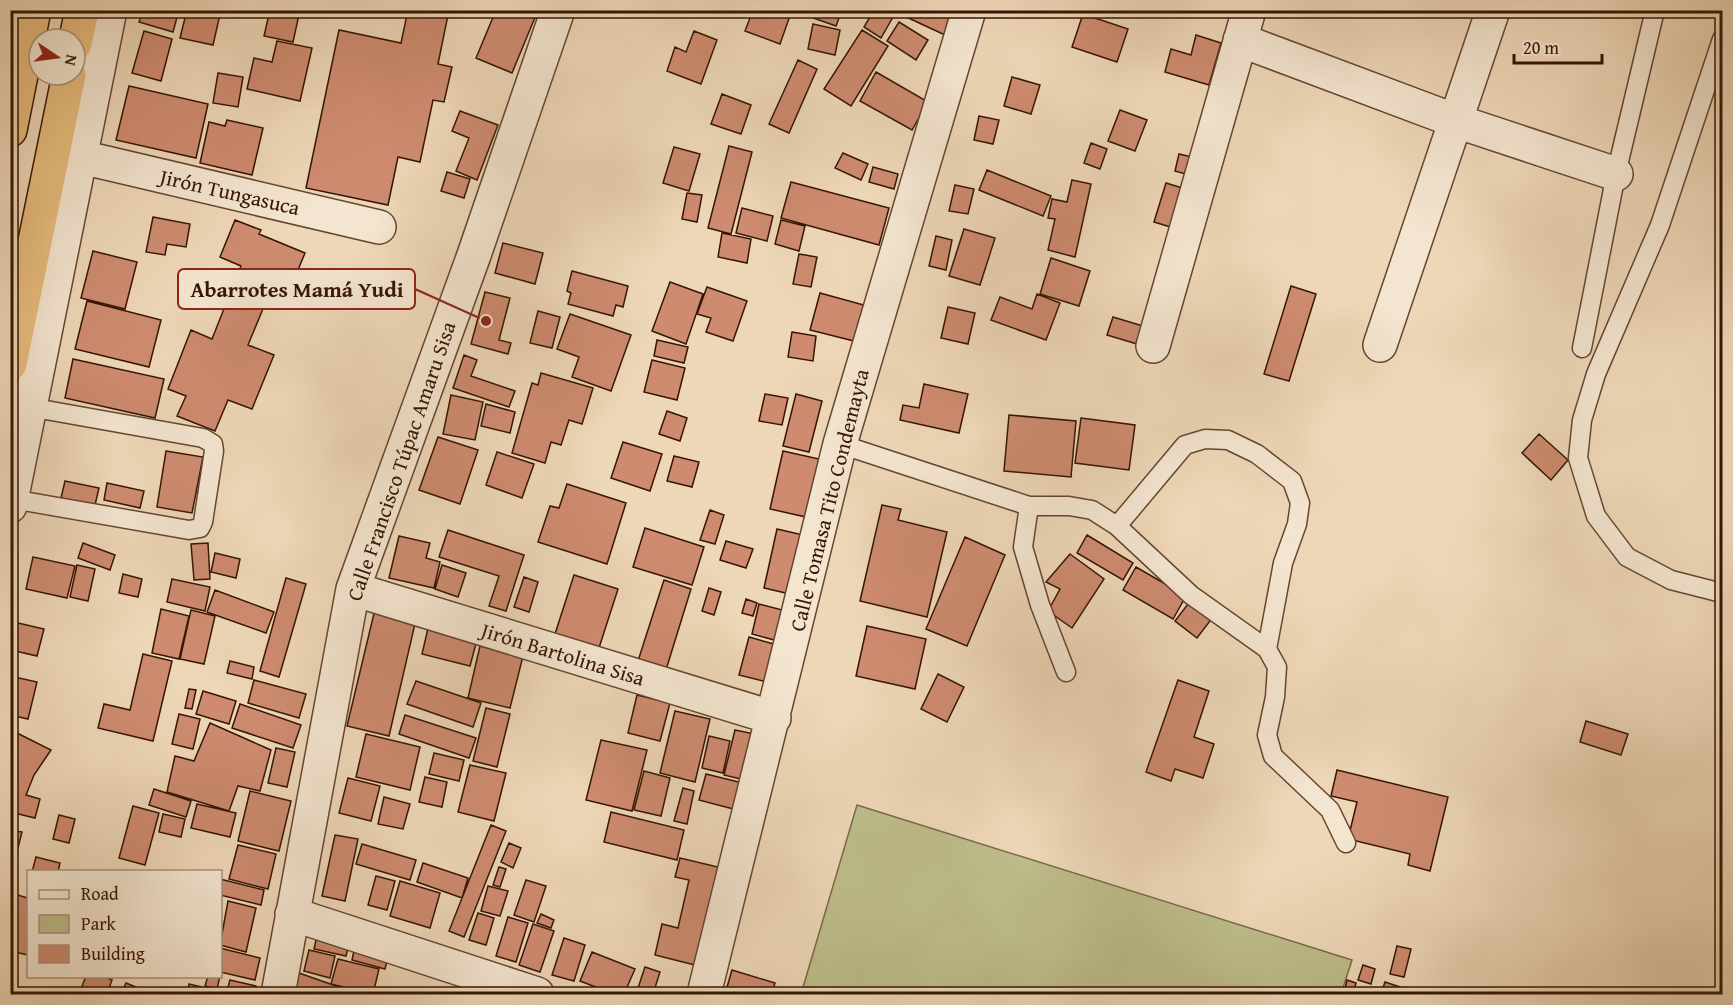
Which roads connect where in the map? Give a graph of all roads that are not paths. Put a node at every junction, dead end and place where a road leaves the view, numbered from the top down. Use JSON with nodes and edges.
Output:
{"nodes":[{"id":1,"x":34,"y":10,"type":"edge"},
{"id":2,"x":82,"y":10,"type":"edge"},
{"id":3,"x":110,"y":10,"type":"edge"},
{"id":4,"x":558,"y":10,"type":"edge"},
{"id":5,"x":969,"y":10,"type":"edge"},
{"id":6,"x":1493,"y":10,"type":"edge"},
{"id":7,"x":1655,"y":10,"type":"edge"},
{"id":8,"x":1244,"y":25,"type":"edge"},
{"id":9,"x":78,"y":27,"type":"edge"},
{"id":10,"x":1722,"y":39,"type":"edge"},
{"id":11,"x":67,"y":87,"type":"edge"},
{"id":12,"x":1456,"y":121,"type":"junction"},
{"id":13,"x":10,"y":130,"type":"edge"},
{"id":14,"x":81,"y":157,"type":"junction"},
{"id":15,"x":1617,"y":174,"type":"junction"},
{"id":16,"x":379,"y":227,"type":"dead end"},
{"id":17,"x":1380,"y":345,"type":"dead end"},
{"id":18,"x":1153,"y":346,"type":"dead end"},
{"id":19,"x":1582,"y":348,"type":"dead end"},
{"id":20,"x":10,"y":363,"type":"edge"},
{"id":21,"x":29,"y":408,"type":"junction"},
{"id":22,"x":840,"y":444,"type":"junction"},
{"id":23,"x":11,"y":503,"type":"edge"},
{"id":24,"x":1029,"y":506,"type":"junction"},
{"id":25,"x":1117,"y":526,"type":"junction"},
{"id":26,"x":353,"y":589,"type":"junction"},
{"id":27,"x":1722,"y":593,"type":"edge"},
{"id":28,"x":1267,"y":649,"type":"junction"},
{"id":29,"x":1066,"y":672,"type":"dead end"},
{"id":30,"x":774,"y":718,"type":"junction"},
{"id":31,"x":1346,"y":843,"type":"dead end"},
{"id":32,"x":292,"y":914,"type":"junction"},
{"id":33,"x":278,"y":994,"type":"edge"},
{"id":34,"x":537,"y":994,"type":"edge"},
{"id":35,"x":704,"y":994,"type":"edge"}],
"edges":[{"from":1,"to":13,"type":"highway"},
{"from":2,"to":9,"type":"highway"},
{"from":3,"to":14,"type":"street"},
{"from":4,"to":26,"type":"street","name":"Calle Francisco Túpac Amaru Sisa"},
{"from":5,"to":22,"type":"street","name":"Calle Tomasa Tito Condemayta"},
{"from":6,"to":12,"type":"street"},
{"from":7,"to":15,"type":"lane"},
{"from":8,"to":12,"type":"street"},
{"from":8,"to":18,"type":"street"},
{"from":10,"to":27,"type":"lane"},
{"from":11,"to":20,"type":"highway"},
{"from":12,"to":15,"type":"street"},
{"from":12,"to":17,"type":"street"},
{"from":14,"to":16,"type":"street","name":"Jirón Tungasuca"},
{"from":14,"to":21,"type":"street"},
{"from":15,"to":19,"type":"lane"},
{"from":21,"to":23,"type":"street"},
{"from":21,"to":23,"type":"lane"},
{"from":22,"to":24,"type":"lane"},
{"from":22,"to":30,"type":"street","name":"Calle Tomasa Tito Condemayta"},
{"from":24,"to":25,"type":"lane"},
{"from":24,"to":29,"type":"lane"},
{"from":25,"to":28,"type":"lane"},
{"from":25,"to":28,"type":"lane"},
{"from":26,"to":30,"type":"street","name":"Jirón Bartolina Sisa"},
{"from":26,"to":32,"type":"street","name":"Calle Francisco Túpac Amaru Sisa"},
{"from":28,"to":31,"type":"lane"},
{"from":30,"to":35,"type":"street","name":"Calle Tomasa Tito Condemayta"},
{"from":32,"to":33,"type":"street","name":"Calle Francisco Túpac Amaru Sisa"},
{"from":32,"to":34,"type":"street"}]}
